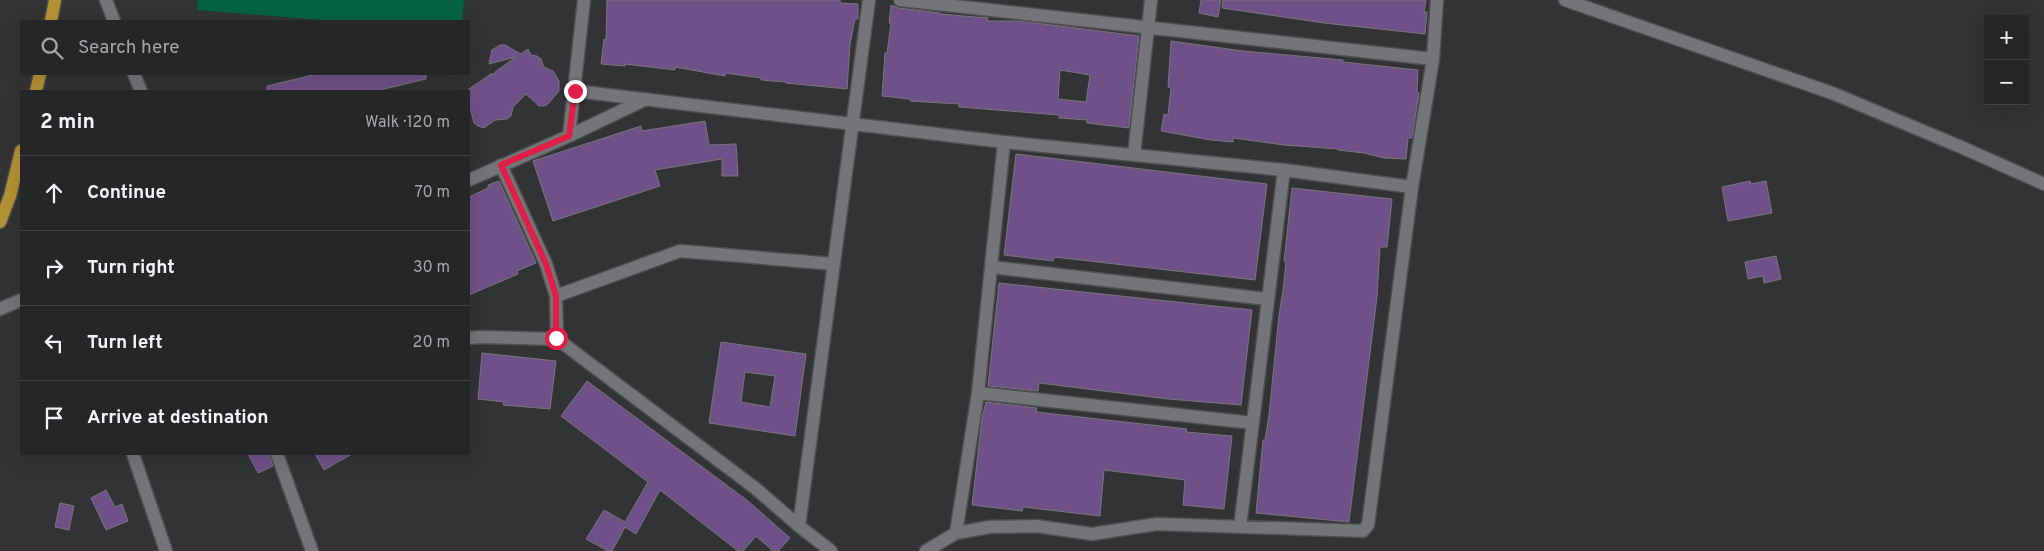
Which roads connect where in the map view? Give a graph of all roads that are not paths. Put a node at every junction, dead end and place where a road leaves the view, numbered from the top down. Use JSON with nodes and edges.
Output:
{"nodes":[{"id":1,"x":55,"y":0,"type":"edge"},
{"id":2,"x":106,"y":0,"type":"edge"},
{"id":3,"x":584,"y":0,"type":"edge"},
{"id":4,"x":869,"y":0,"type":"edge"},
{"id":5,"x":900,"y":0,"type":"edge"},
{"id":6,"x":1151,"y":0,"type":"edge"},
{"id":7,"x":1437,"y":0,"type":"edge"},
{"id":8,"x":1565,"y":0,"type":"edge"},
{"id":9,"x":51,"y":20,"type":"edge"},
{"id":10,"x":114,"y":20,"type":"edge"},
{"id":11,"x":1147,"y":27,"type":"junction"},
{"id":12,"x":1433,"y":59,"type":"junction"},
{"id":13,"x":40,"y":75,"type":"edge"},
{"id":14,"x":134,"y":75,"type":"edge"},
{"id":15,"x":36,"y":90,"type":"edge"},
{"id":16,"x":141,"y":90,"type":"edge"},
{"id":17,"x":575,"y":91,"type":"junction"},
{"id":18,"x":647,"y":99,"type":"junction"},
{"id":19,"x":852,"y":124,"type":"junction"},
{"id":20,"x":569,"y":136,"type":"junction"},
{"id":21,"x":1004,"y":142,"type":"junction"},
{"id":22,"x":20,"y":155,"type":"edge"},
{"id":23,"x":1134,"y":155,"type":"junction"},
{"id":24,"x":501,"y":165,"type":"junction"},
{"id":25,"x":1284,"y":170,"type":"junction"},
{"id":26,"x":470,"y":180,"type":"edge"},
{"id":27,"x":2044,"y":184,"type":"edge"},
{"id":28,"x":1412,"y":188,"type":"junction"},
{"id":29,"x":0,"y":222,"type":"edge"},
{"id":30,"x":834,"y":264,"type":"junction"},
{"id":31,"x":991,"y":267,"type":"junction"},
{"id":32,"x":556,"y":296,"type":"junction"},
{"id":33,"x":1267,"y":299,"type":"junction"},
{"id":34,"x":20,"y":300,"type":"edge"},
{"id":35,"x":0,"y":309,"type":"edge"},
{"id":36,"x":470,"y":338,"type":"edge"},
{"id":37,"x":556,"y":338,"type":"junction"},
{"id":38,"x":978,"y":393,"type":"junction"},
{"id":39,"x":1253,"y":423,"type":"junction"},
{"id":40,"x":132,"y":455,"type":"edge"},
{"id":41,"x":277,"y":455,"type":"edge"},
{"id":42,"x":799,"y":526,"type":"junction"},
{"id":43,"x":1240,"y":527,"type":"junction"},
{"id":44,"x":956,"y":533,"type":"junction"},
{"id":45,"x":166,"y":551,"type":"edge"},
{"id":46,"x":312,"y":551,"type":"edge"},
{"id":47,"x":831,"y":551,"type":"edge"},
{"id":48,"x":926,"y":551,"type":"edge"}],
"edges":[{"from":1,"to":9,"type":"main road"},
{"from":2,"to":10,"type":"street"},
{"from":3,"to":17,"type":"street"},
{"from":4,"to":19,"type":"street"},
{"from":5,"to":11,"type":"street"},
{"from":6,"to":11,"type":"street"},
{"from":7,"to":12,"type":"street"},
{"from":8,"to":27,"type":"street"},
{"from":11,"to":12,"type":"street"},
{"from":11,"to":23,"type":"street"},
{"from":12,"to":28,"type":"street"},
{"from":13,"to":15,"type":"main road"},
{"from":14,"to":16,"type":"street"},
{"from":17,"to":18,"type":"street"},
{"from":17,"to":20,"type":"street"},
{"from":18,"to":19,"type":"street"},
{"from":18,"to":20,"type":"street"},
{"from":19,"to":21,"type":"street"},
{"from":19,"to":30,"type":"street"},
{"from":20,"to":24,"type":"street"},
{"from":21,"to":23,"type":"street"},
{"from":21,"to":31,"type":"street"},
{"from":22,"to":29,"type":"main road"},
{"from":23,"to":25,"type":"street"},
{"from":24,"to":26,"type":"street"},
{"from":24,"to":32,"type":"street"},
{"from":25,"to":28,"type":"street"},
{"from":25,"to":33,"type":"street"},
{"from":28,"to":43,"type":"street"},
{"from":30,"to":32,"type":"street"},
{"from":30,"to":42,"type":"street"},
{"from":31,"to":33,"type":"street"},
{"from":31,"to":38,"type":"street"},
{"from":32,"to":37,"type":"street"},
{"from":33,"to":39,"type":"street"},
{"from":34,"to":35,"type":"street"},
{"from":36,"to":37,"type":"street"},
{"from":37,"to":42,"type":"street"},
{"from":38,"to":39,"type":"street"},
{"from":38,"to":44,"type":"street"},
{"from":39,"to":43,"type":"street"},
{"from":40,"to":45,"type":"street"},
{"from":41,"to":46,"type":"street"},
{"from":42,"to":47,"type":"street"},
{"from":43,"to":44,"type":"street"},
{"from":44,"to":48,"type":"street"}]}
